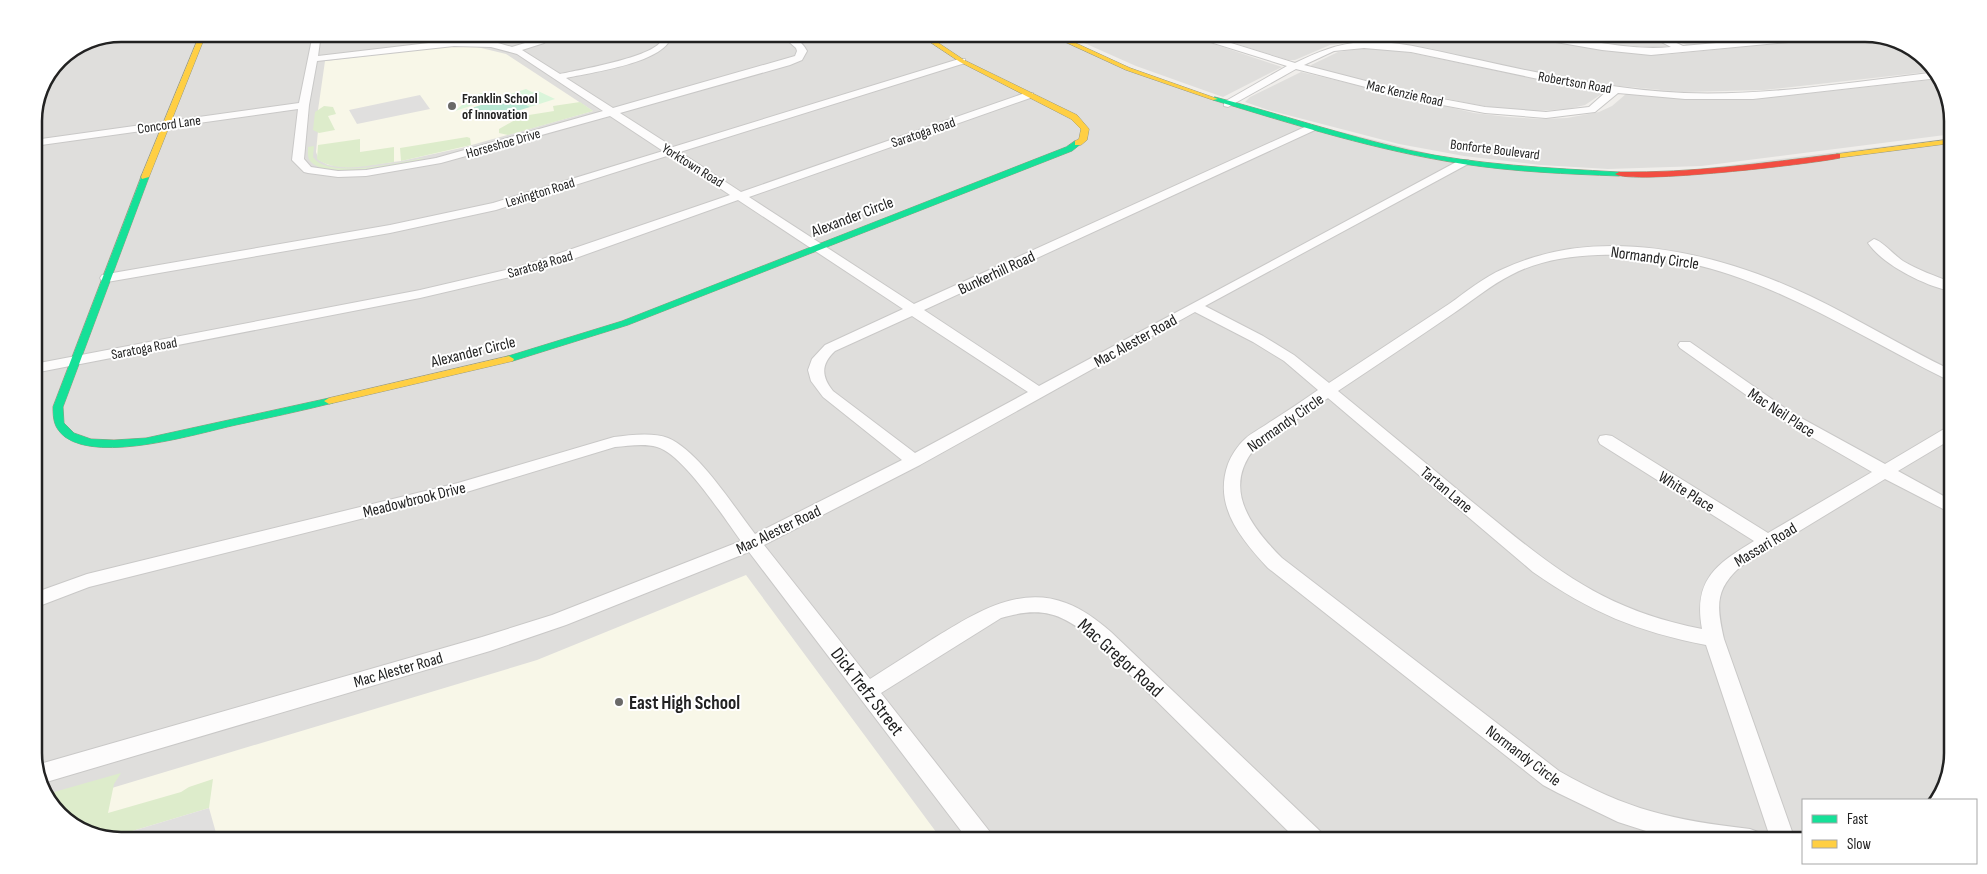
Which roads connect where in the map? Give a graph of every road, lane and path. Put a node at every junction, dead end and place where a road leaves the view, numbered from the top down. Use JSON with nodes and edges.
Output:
{"nodes":[{"id":1,"x":200,"y":42,"type":"edge"},
{"id":2,"x":315,"y":42,"type":"edge"},
{"id":3,"x":423,"y":42,"type":"edge"},
{"id":4,"x":474,"y":42,"type":"edge"},
{"id":5,"x":538,"y":42,"type":"edge"},
{"id":6,"x":666,"y":42,"type":"edge"},
{"id":7,"x":794,"y":42,"type":"edge"},
{"id":8,"x":934,"y":42,"type":"edge"},
{"id":9,"x":1069,"y":42,"type":"edge"},
{"id":10,"x":1219,"y":42,"type":"edge"},
{"id":11,"x":1576,"y":42,"type":"edge"},
{"id":12,"x":1668,"y":42,"type":"edge"},
{"id":13,"x":1766,"y":42,"type":"edge"},
{"id":14,"x":514,"y":49,"type":"junction"},
{"id":15,"x":1685,"y":50,"type":"junction"},
{"id":16,"x":312,"y":59,"type":"junction"},
{"id":17,"x":962,"y":61,"type":"junction"},
{"id":18,"x":1295,"y":66,"type":"junction"},
{"id":19,"x":1930,"y":76,"type":"edge"},
{"id":20,"x":559,"y":77,"type":"junction"},
{"id":21,"x":1615,"y":90,"type":"junction"},
{"id":22,"x":1029,"y":95,"type":"junction"},
{"id":23,"x":1228,"y":104,"type":"junction"},
{"id":24,"x":304,"y":106,"type":"junction"},
{"id":25,"x":610,"y":112,"type":"junction"},
{"id":26,"x":165,"y":125,"type":"junction"},
{"id":27,"x":1311,"y":128,"type":"junction"},
{"id":28,"x":43,"y":142,"type":"edge"},
{"id":29,"x":1944,"y":142,"type":"edge"},
{"id":30,"x":672,"y":152,"type":"junction"},
{"id":31,"x":1464,"y":162,"type":"junction"},
{"id":32,"x":741,"y":196,"type":"junction"},
{"id":33,"x":1874,"y":243,"type":"dead end"},
{"id":34,"x":819,"y":247,"type":"junction"},
{"id":35,"x":107,"y":278,"type":"junction"},
{"id":36,"x":1944,"y":283,"type":"edge"},
{"id":37,"x":1195,"y":306,"type":"junction"},
{"id":38,"x":914,"y":310,"type":"junction"},
{"id":39,"x":1685,"y":345,"type":"dead end"},
{"id":40,"x":75,"y":361,"type":"junction"},
{"id":41,"x":43,"y":367,"type":"edge"},
{"id":42,"x":1944,"y":372,"type":"edge"},
{"id":43,"x":1329,"y":390,"type":"junction"},
{"id":44,"x":1040,"y":392,"type":"junction"},
{"id":45,"x":1944,"y":437,"type":"edge"},
{"id":46,"x":1606,"y":440,"type":"dead end"},
{"id":47,"x":914,"y":461,"type":"junction"},
{"id":48,"x":1885,"y":472,"type":"junction"},
{"id":49,"x":1944,"y":503,"type":"edge"},
{"id":50,"x":1768,"y":541,"type":"junction"},
{"id":51,"x":753,"y":543,"type":"junction"},
{"id":52,"x":43,"y":597,"type":"edge"},
{"id":53,"x":1714,"y":639,"type":"junction"},
{"id":54,"x":868,"y":691,"type":"junction"},
{"id":55,"x":45,"y":772,"type":"edge"},
{"id":56,"x":976,"y":832,"type":"edge"},
{"id":57,"x":1305,"y":832,"type":"edge"},
{"id":58,"x":1690,"y":832,"type":"edge"},
{"id":59,"x":1780,"y":832,"type":"edge"}],
"edges":[{"from":1,"to":26,"type":"street","name":"Alexander Circle"},
{"from":2,"to":16,"type":"street","name":"Horseshoe Drive"},
{"from":3,"to":16,"type":"street","name":"Yorktown Road"},
{"from":4,"to":14,"type":"street","name":"Yorktown Road"},
{"from":5,"to":14,"type":"street"},
{"from":6,"to":20,"type":"street"},
{"from":7,"to":25,"type":"street","name":"Horseshoe Drive"},
{"from":8,"to":17,"type":"street","name":"Alexander Circle"},
{"from":9,"to":23,"type":"street","name":"Bonforte Boulevard"},
{"from":10,"to":18,"type":"street","name":"Mac Kenzie Road"},
{"from":11,"to":15,"type":"street"},
{"from":12,"to":15,"type":"street"},
{"from":13,"to":15,"type":"street"},
{"from":14,"to":20,"type":"street","name":"Yorktown Road"},
{"from":16,"to":24,"type":"street","name":"Horseshoe Drive"},
{"from":17,"to":22,"type":"street","name":"Alexander Circle"},
{"from":17,"to":30,"type":"street","name":"Lexington Road"},
{"from":18,"to":21,"type":"street","name":"Robertson Road"},
{"from":18,"to":21,"type":"street","name":"Mac Kenzie Road"},
{"from":18,"to":23,"type":"street","name":"Robertson Road"},
{"from":19,"to":21,"type":"street","name":"Robertson Road"},
{"from":20,"to":25,"type":"street","name":"Yorktown Road"},
{"from":22,"to":32,"type":"street","name":"Saratoga Road"},
{"from":22,"to":34,"type":"street","name":"Alexander Circle"},
{"from":23,"to":27,"type":"street","name":"Bonforte Boulevard"},
{"from":24,"to":25,"type":"street","name":"Horseshoe Drive"},
{"from":24,"to":26,"type":"street","name":"Concord Lane"},
{"from":25,"to":30,"type":"street","name":"Yorktown Road"},
{"from":26,"to":28,"type":"street","name":"Concord Lane"},
{"from":26,"to":35,"type":"street","name":"Alexander Circle"},
{"from":27,"to":31,"type":"street","name":"Bonforte Boulevard"},
{"from":27,"to":38,"type":"street","name":"Bunkerhill Road"},
{"from":29,"to":31,"type":"street","name":"Bonforte Boulevard"},
{"from":30,"to":32,"type":"street","name":"Yorktown Road"},
{"from":30,"to":35,"type":"street","name":"Lexington Road"},
{"from":31,"to":37,"type":"street","name":"Mac Alester Road"},
{"from":32,"to":34,"type":"street","name":"Yorktown Road"},
{"from":32,"to":40,"type":"street","name":"Saratoga Road"},
{"from":33,"to":36,"type":"street"},
{"from":34,"to":38,"type":"street","name":"Yorktown Road"},
{"from":34,"to":40,"type":"street","name":"Alexander Circle"},
{"from":35,"to":40,"type":"street","name":"Alexander Circle"},
{"from":37,"to":43,"type":"street","name":"Tartan Lane"},
{"from":37,"to":44,"type":"street","name":"Mac Alester Road"},
{"from":38,"to":44,"type":"street","name":"Yorktown Road"},
{"from":38,"to":47,"type":"street","name":"Bunkerhill Road"},
{"from":39,"to":48,"type":"street","name":"Mac Neil Place"},
{"from":40,"to":41,"type":"street","name":"Saratoga Road"},
{"from":42,"to":43,"type":"street","name":"Normandy Circle"},
{"from":43,"to":53,"type":"street","name":"Tartan Lane"},
{"from":43,"to":58,"type":"street","name":"Normandy Circle"},
{"from":44,"to":47,"type":"street","name":"Mac Alester Road"},
{"from":45,"to":48,"type":"street","name":"Massari Road"},
{"from":46,"to":50,"type":"street","name":"White Place"},
{"from":47,"to":51,"type":"street","name":"Mac Alester Road"},
{"from":48,"to":49,"type":"street","name":"Mac Neil Place"},
{"from":48,"to":50,"type":"street","name":"Massari Road"},
{"from":50,"to":53,"type":"street","name":"Massari Road"},
{"from":51,"to":52,"type":"street","name":"Meadowbrook Drive"},
{"from":51,"to":54,"type":"street","name":"Dick Trefz Street"},
{"from":51,"to":55,"type":"street","name":"Mac Alester Road"},
{"from":53,"to":59,"type":"street","name":"Massari Road"},
{"from":54,"to":56,"type":"street","name":"Dick Trefz Street"},
{"from":54,"to":57,"type":"street","name":"Mac Gregor Road"}]}
